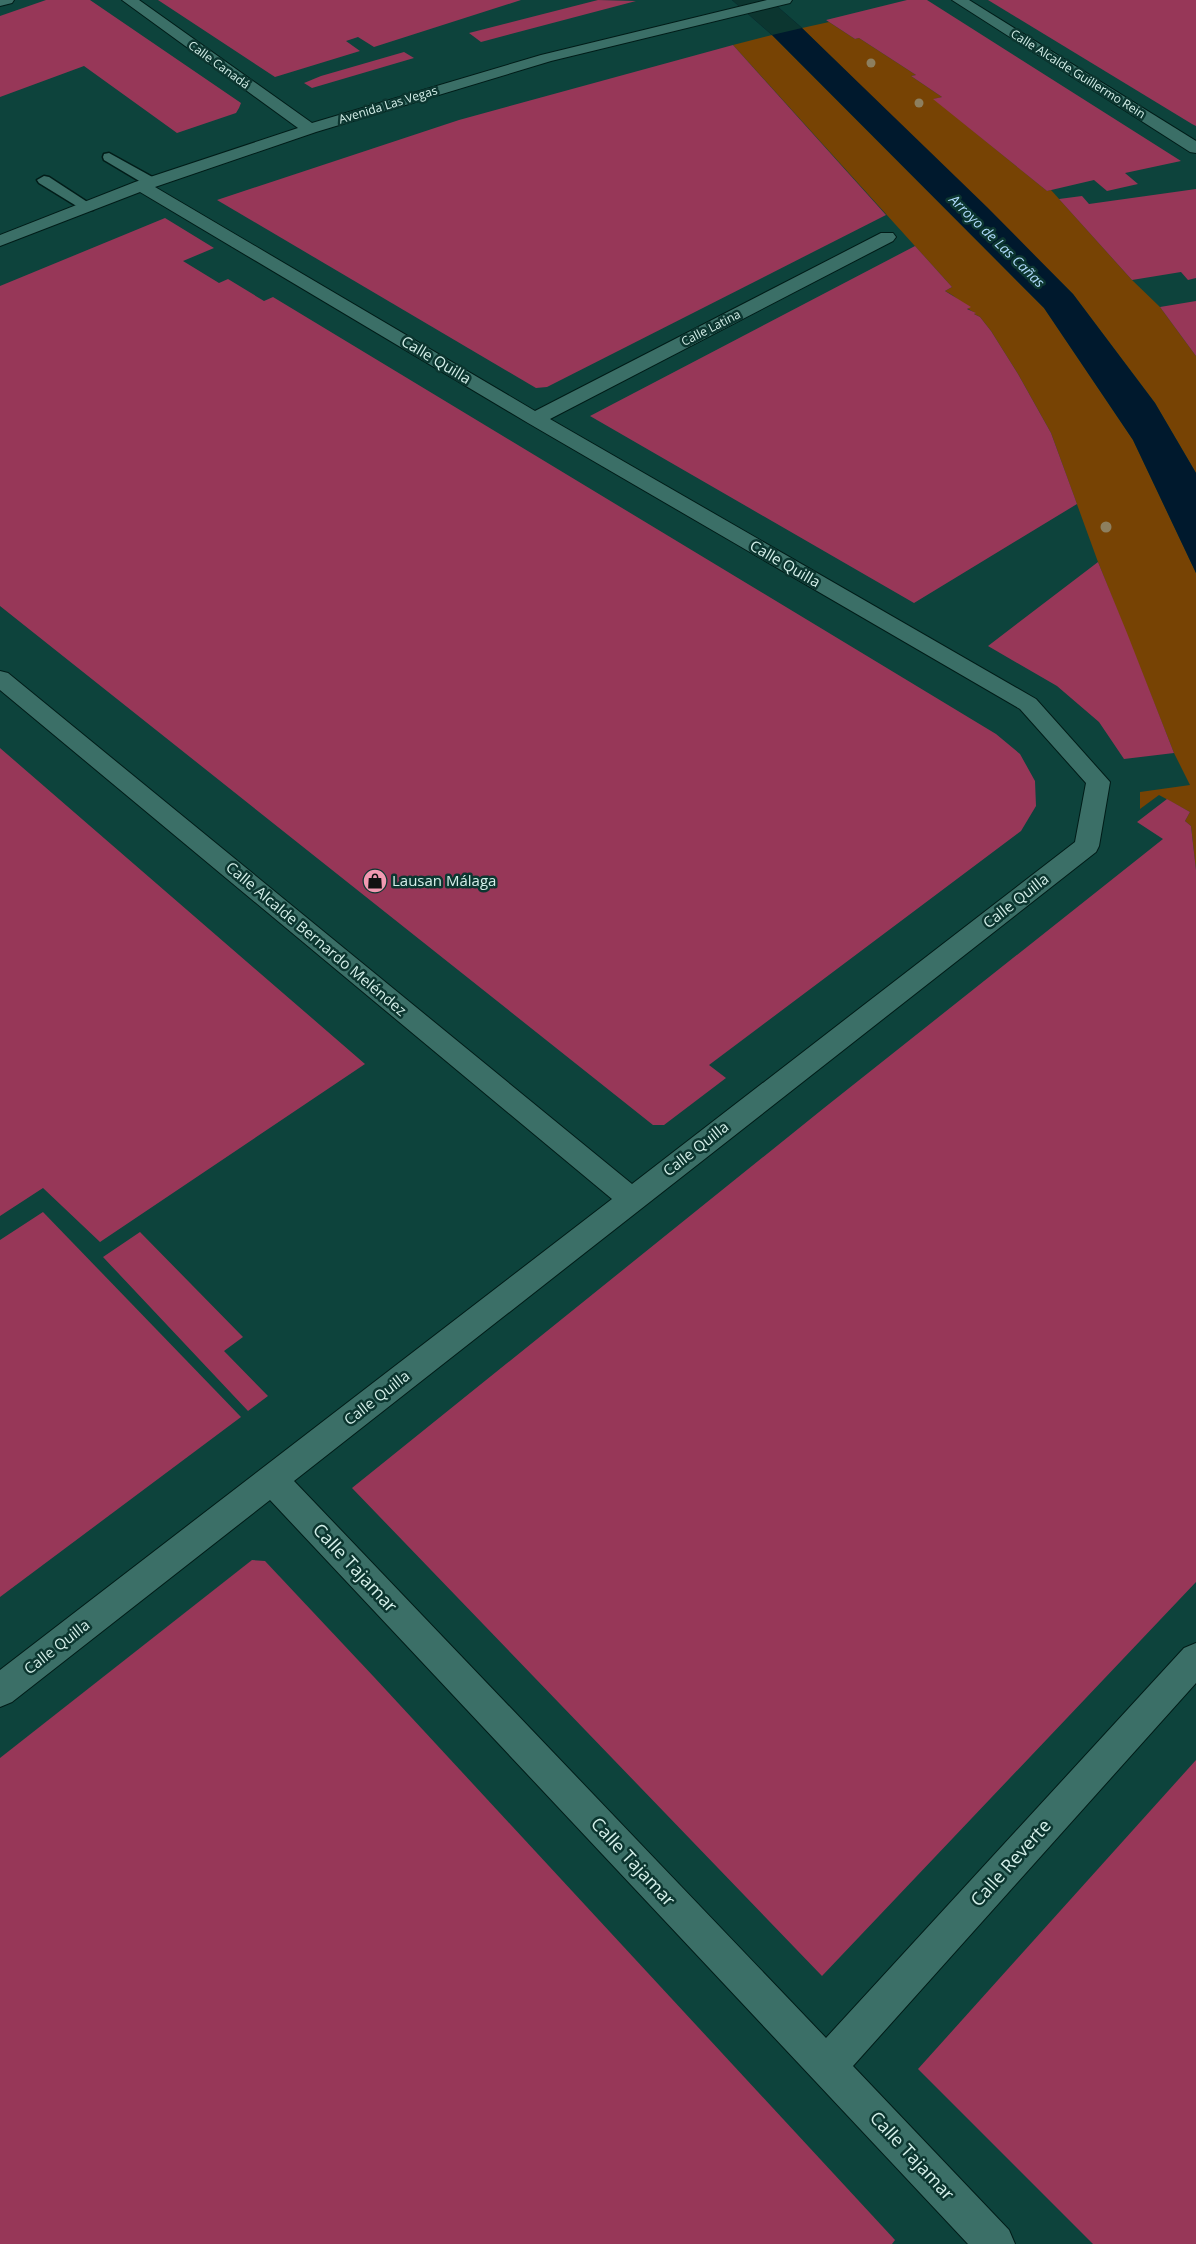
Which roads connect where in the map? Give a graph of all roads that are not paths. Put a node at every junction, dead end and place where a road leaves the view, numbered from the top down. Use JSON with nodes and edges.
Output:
{"nodes":[{"id":1,"x":7,"y":0,"type":"edge"},
{"id":2,"x":129,"y":0,"type":"edge"},
{"id":3,"x":960,"y":0,"type":"edge"},
{"id":4,"x":779,"y":1,"type":"edge"},
{"id":5,"x":0,"y":2,"type":"edge"},
{"id":6,"x":310,"y":129,"type":"junction"},
{"id":7,"x":1196,"y":148,"type":"edge"},
{"id":8,"x":109,"y":157,"type":"dead end"},
{"id":9,"x":44,"y":180,"type":"dead end"},
{"id":10,"x":146,"y":184,"type":"junction"},
{"id":11,"x":88,"y":207,"type":"junction"},
{"id":12,"x":887,"y":237,"type":"dead end"},
{"id":13,"x":0,"y":241,"type":"edge"},
{"id":14,"x":535,"y":418,"type":"junction"},
{"id":15,"x":0,"y":678,"type":"edge"},
{"id":16,"x":632,"y":1200,"type":"junction"},
{"id":17,"x":272,"y":1480,"type":"junction"},
{"id":18,"x":1196,"y":1659,"type":"edge"},
{"id":19,"x":0,"y":1691,"type":"edge"},
{"id":20,"x":827,"y":2066,"type":"junction"},
{"id":21,"x":995,"y":2244,"type":"edge"}],
"edges":[{"from":1,"to":5,"type":"street"},
{"from":2,"to":6,"type":"street","name":"Calle Canadá"},
{"from":3,"to":7,"type":"street","name":"Calle Alcalde Guillermo Rein"},
{"from":4,"to":6,"type":"street","name":"Avenida Las Vegas"},
{"from":6,"to":10,"type":"street","name":"Avenida Las Vegas"},
{"from":8,"to":10,"type":"lane"},
{"from":9,"to":11,"type":"lane"},
{"from":10,"to":11,"type":"street","name":"Avenida Las Vegas"},
{"from":10,"to":14,"type":"street","name":"Calle Quilla"},
{"from":11,"to":13,"type":"street","name":"Avenida Las Vegas"},
{"from":12,"to":14,"type":"street","name":"Calle Latina"},
{"from":14,"to":16,"type":"street","name":"Calle Quilla"},
{"from":15,"to":16,"type":"street","name":"Calle Alcalde Bernardo Meléndez"},
{"from":16,"to":17,"type":"street","name":"Calle Quilla"},
{"from":17,"to":19,"type":"street","name":"Calle Quilla"},
{"from":17,"to":20,"type":"street","name":"Calle Tajamar"},
{"from":18,"to":20,"type":"street","name":"Calle Reverte"},
{"from":20,"to":21,"type":"street","name":"Calle Tajamar"}]}
